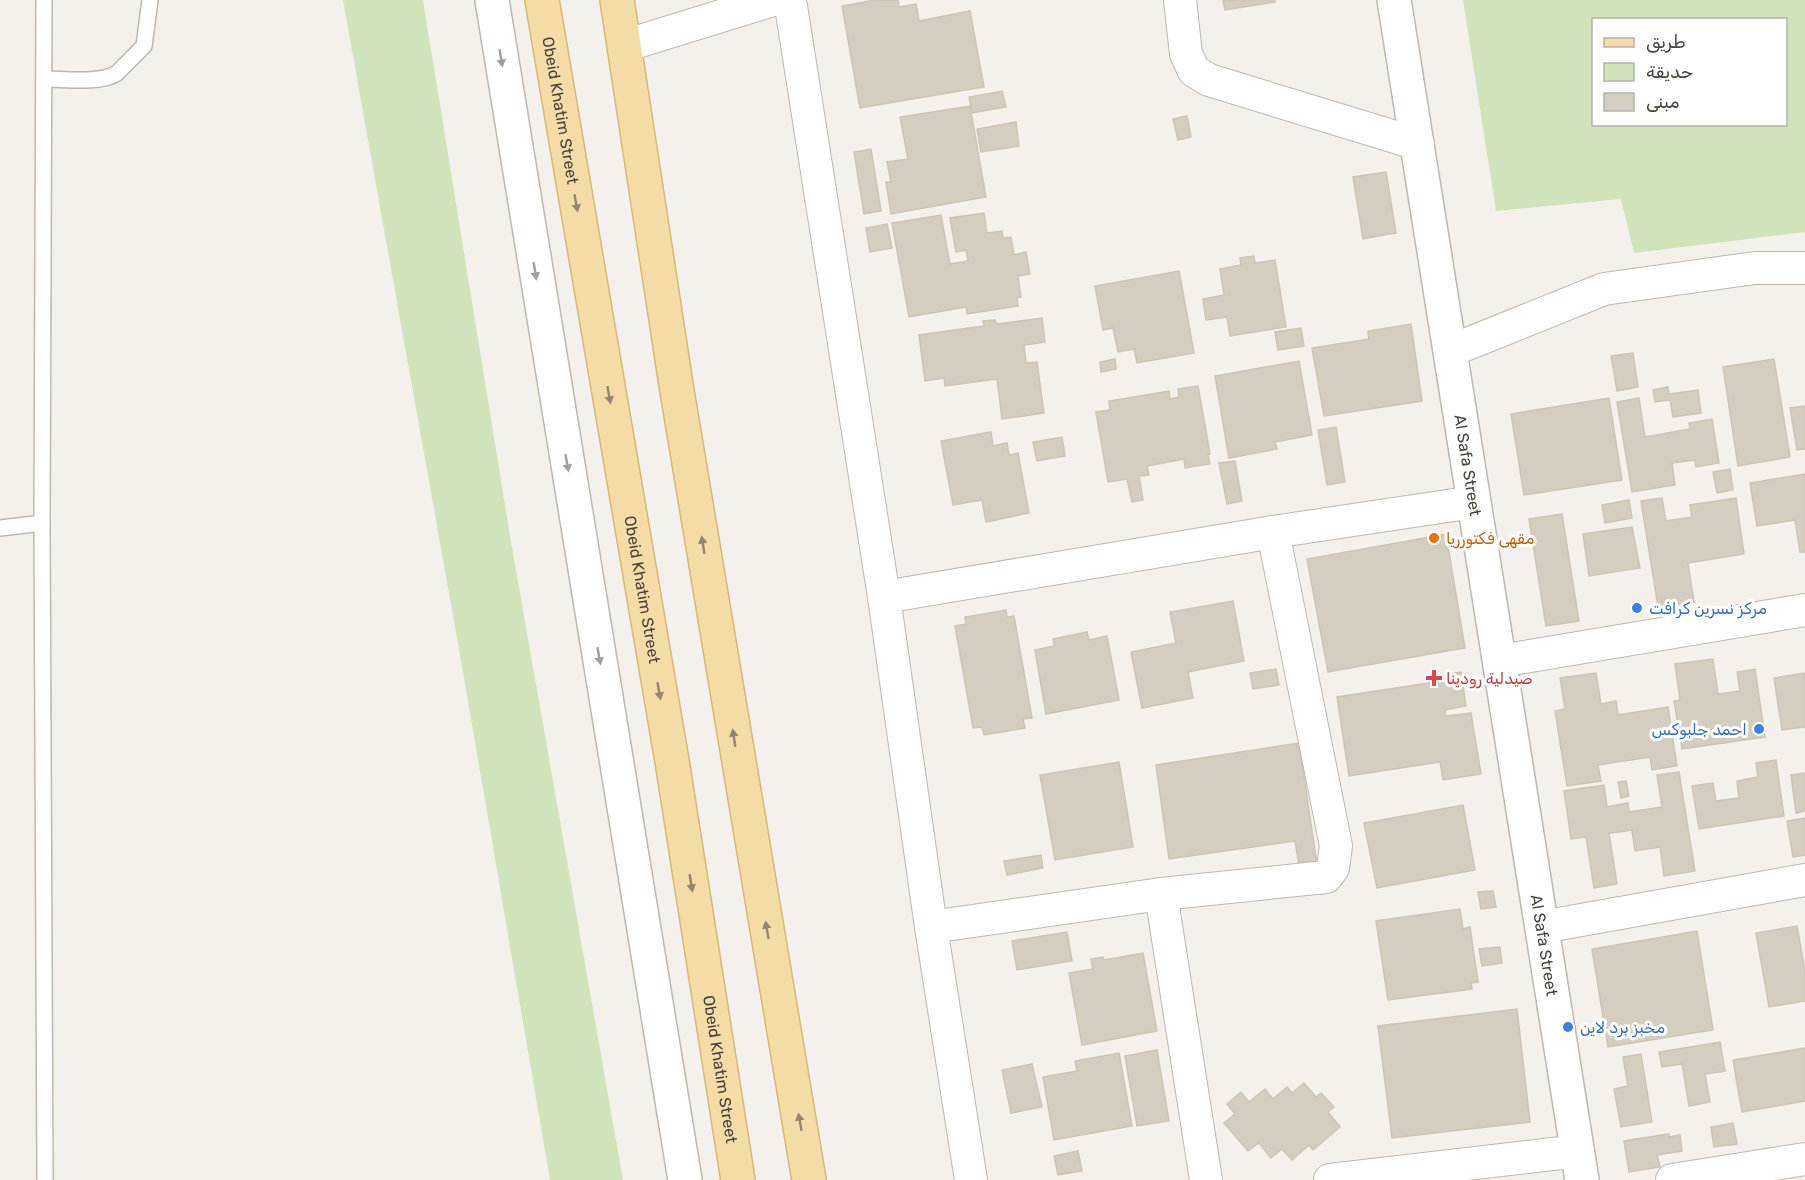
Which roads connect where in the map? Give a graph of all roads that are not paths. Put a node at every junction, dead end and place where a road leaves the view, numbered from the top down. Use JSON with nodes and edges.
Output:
{"nodes":[{"id":1,"x":44,"y":0,"type":"edge"},
{"id":2,"x":150,"y":0,"type":"edge"},
{"id":3,"x":492,"y":0,"type":"edge"},
{"id":4,"x":542,"y":0,"type":"edge"},
{"id":5,"x":617,"y":0,"type":"edge"},
{"id":6,"x":773,"y":0,"type":"edge"},
{"id":7,"x":790,"y":0,"type":"edge"},
{"id":8,"x":1180,"y":0,"type":"edge"},
{"id":9,"x":1394,"y":0,"type":"edge"},
{"id":10,"x":624,"y":46,"type":"junction"},
{"id":11,"x":45,"y":79,"type":"junction"},
{"id":12,"x":1418,"y":144,"type":"junction"},
{"id":13,"x":1805,"y":268,"type":"edge"},
{"id":14,"x":1450,"y":351,"type":"junction"},
{"id":15,"x":1474,"y":502,"type":"junction"},
{"id":16,"x":42,"y":523,"type":"junction"},
{"id":17,"x":0,"y":528,"type":"edge"},
{"id":18,"x":1273,"y":532,"type":"junction"},
{"id":19,"x":884,"y":597,"type":"junction"},
{"id":20,"x":1805,"y":610,"type":"edge"},
{"id":21,"x":1500,"y":661,"type":"junction"},
{"id":22,"x":1805,"y":880,"type":"edge"},
{"id":23,"x":1161,"y":894,"type":"junction"},
{"id":24,"x":931,"y":927,"type":"junction"},
{"id":25,"x":1542,"y":927,"type":"junction"},
{"id":26,"x":1805,"y":1159,"type":"edge"},
{"id":27,"x":1580,"y":1166,"type":"edge"},
{"id":28,"x":45,"y":1180,"type":"edge"},
{"id":29,"x":685,"y":1180,"type":"edge"},
{"id":30,"x":738,"y":1180,"type":"edge"},
{"id":31,"x":809,"y":1180,"type":"edge"},
{"id":32,"x":970,"y":1180,"type":"edge"},
{"id":33,"x":1206,"y":1180,"type":"edge"},
{"id":34,"x":1330,"y":1180,"type":"edge"},
{"id":35,"x":1672,"y":1180,"type":"edge"}],
"edges":[{"from":1,"to":11,"type":"lane"},
{"from":2,"to":11,"type":"lane"},
{"from":3,"to":29,"type":"street","one_way":true},
{"from":4,"to":30,"type":"main road","name":"Obeid Khatim Street","one_way":true},
{"from":5,"to":10,"type":"main road"},
{"from":6,"to":10,"type":"street"},
{"from":7,"to":19,"type":"street"},
{"from":8,"to":12,"type":"street"},
{"from":9,"to":12,"type":"street","name":"Al Safa Street"},
{"from":31,"to":10,"type":"main road","one_way":true},
{"from":11,"to":16,"type":"lane"},
{"from":12,"to":14,"type":"street","name":"Al Safa Street"},
{"from":13,"to":14,"type":"street"},
{"from":14,"to":15,"type":"street","name":"Al Safa Street"},
{"from":15,"to":18,"type":"street"},
{"from":15,"to":21,"type":"street","name":"Al Safa Street"},
{"from":16,"to":17,"type":"lane"},
{"from":16,"to":28,"type":"lane"},
{"from":18,"to":19,"type":"street"},
{"from":18,"to":23,"type":"street"},
{"from":19,"to":24,"type":"street"},
{"from":20,"to":21,"type":"street"},
{"from":21,"to":25,"type":"street","name":"Al Safa Street"},
{"from":22,"to":25,"type":"street"},
{"from":23,"to":24,"type":"street"},
{"from":23,"to":33,"type":"street"},
{"from":24,"to":32,"type":"street"},
{"from":25,"to":27,"type":"street","name":"Al Safa Street"},
{"from":26,"to":35,"type":"street"},
{"from":27,"to":34,"type":"street"}]}
